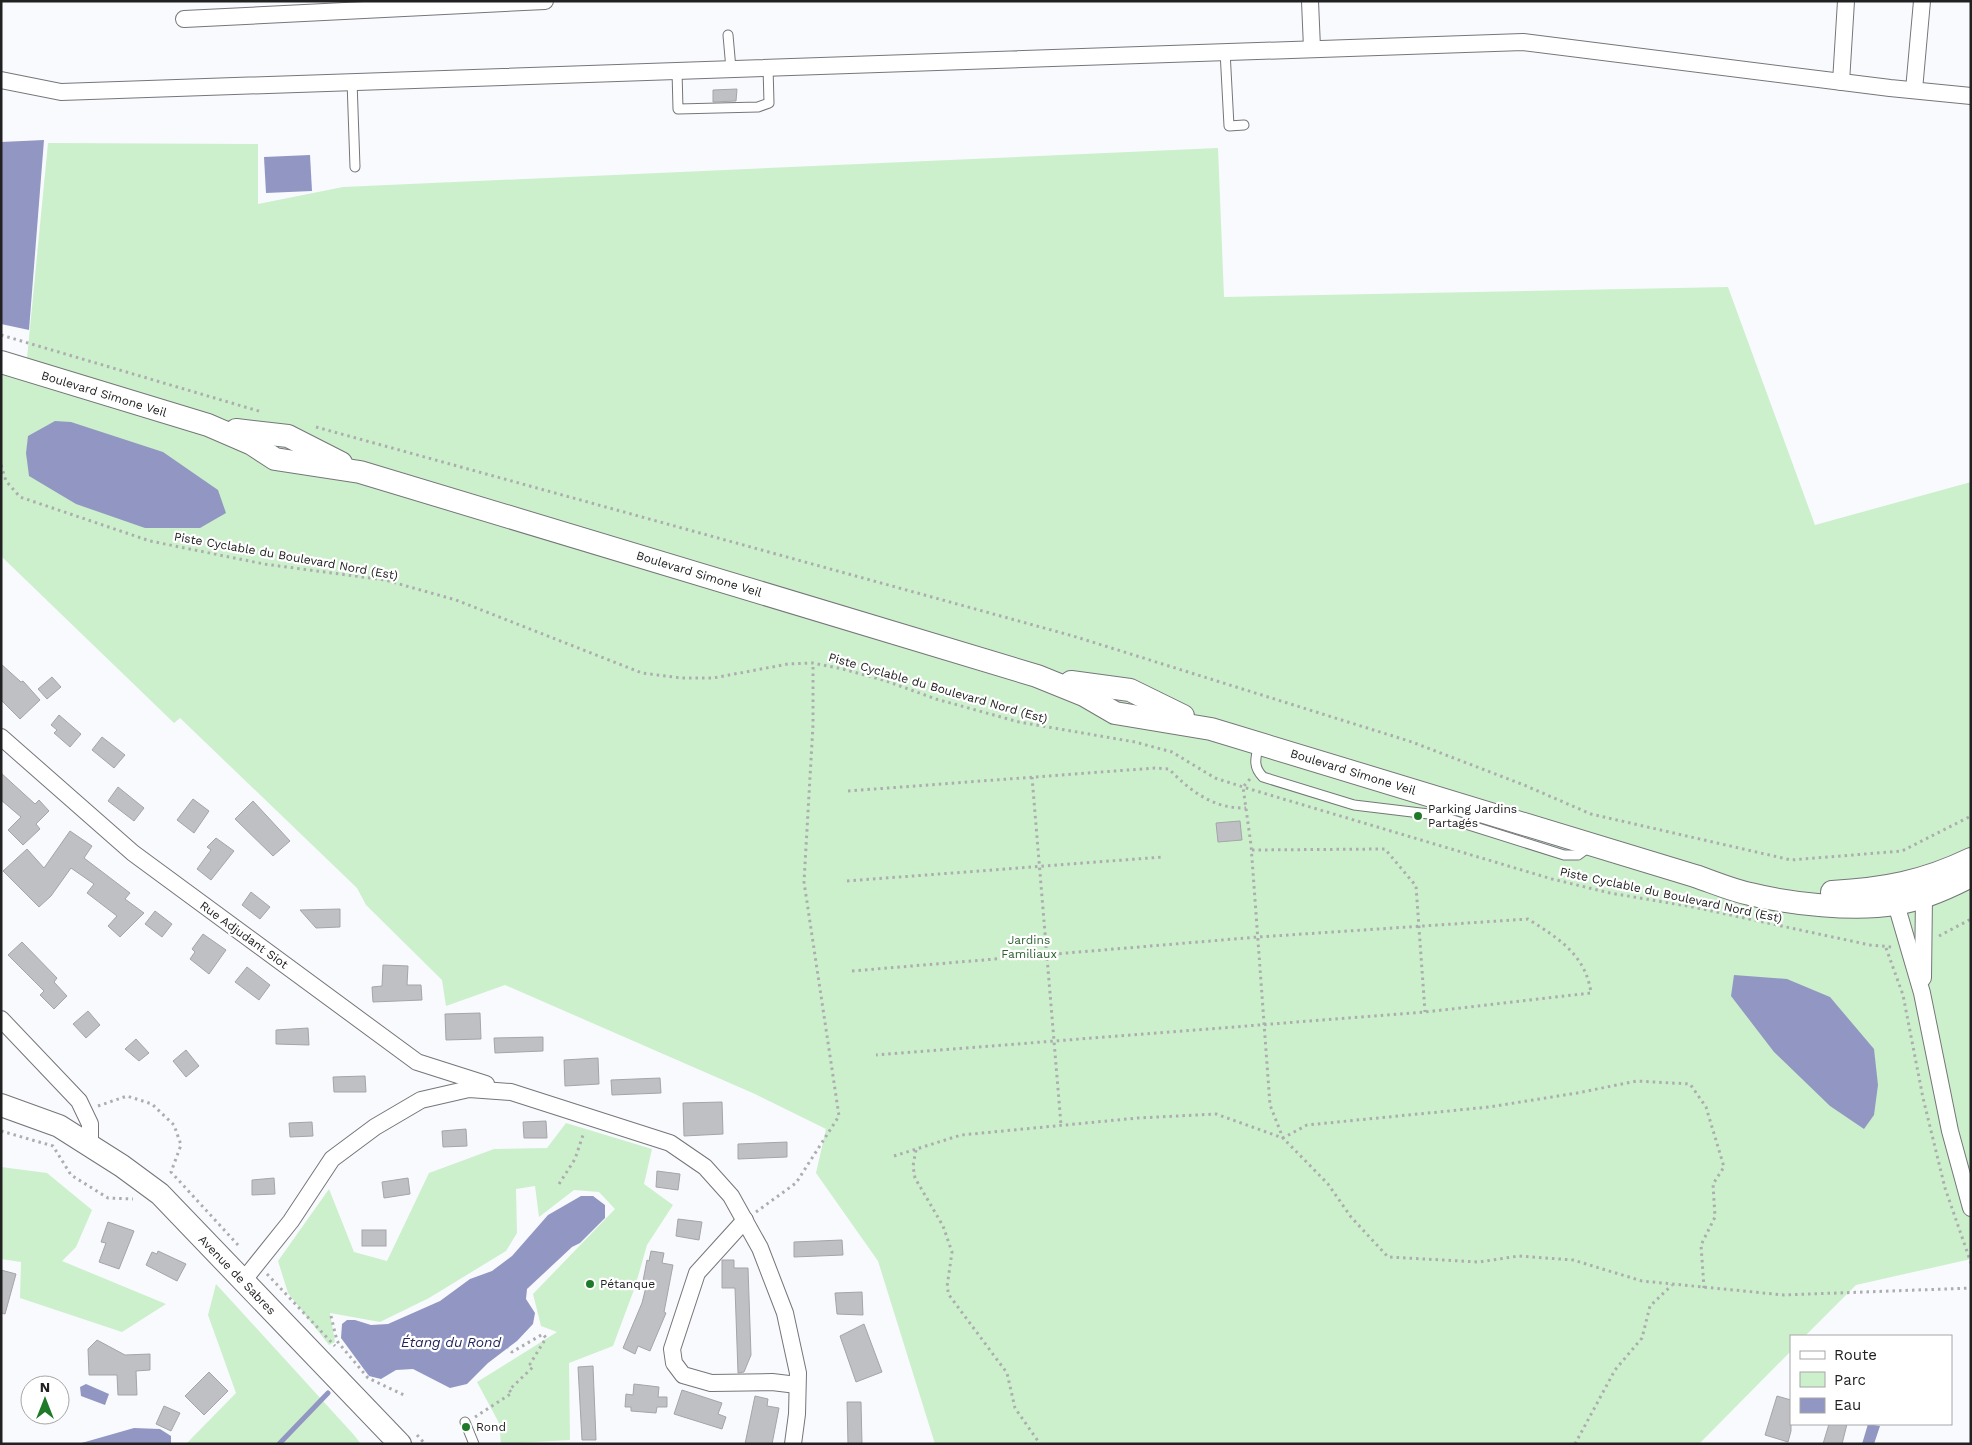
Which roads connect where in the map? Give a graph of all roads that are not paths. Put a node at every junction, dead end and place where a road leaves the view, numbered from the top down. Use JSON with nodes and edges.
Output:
{"nodes":[{"id":1,"x":545,"y":1,"type":"edge"},
{"id":2,"x":1310,"y":1,"type":"edge"},
{"id":3,"x":1846,"y":1,"type":"edge"},
{"id":4,"x":1922,"y":1,"type":"edge"},
{"id":5,"x":184,"y":19,"type":"dead end"},
{"id":6,"x":728,"y":35,"type":"dead end"},
{"id":7,"x":1312,"y":48,"type":"junction"},
{"id":8,"x":1225,"y":51,"type":"junction"},
{"id":9,"x":768,"y":67,"type":"junction"},
{"id":10,"x":731,"y":68,"type":"junction"},
{"id":11,"x":677,"y":71,"type":"junction"},
{"id":12,"x":1,"y":80,"type":"edge"},
{"id":13,"x":352,"y":81,"type":"junction"},
{"id":14,"x":1841,"y":82,"type":"junction"},
{"id":15,"x":1914,"y":90,"type":"junction"},
{"id":16,"x":1971,"y":96,"type":"edge"},
{"id":17,"x":1244,"y":125,"type":"dead end"},
{"id":18,"x":356,"y":167,"type":"dead end"},
{"id":19,"x":1,"y":362,"type":"edge"},
{"id":20,"x":1,"y":737,"type":"edge"},
{"id":21,"x":1260,"y":743,"type":"junction"},
{"id":22,"x":1592,"y":845,"type":"junction"},
{"id":23,"x":1971,"y":859,"type":"edge"},
{"id":24,"x":1695,"y":876,"type":"junction"},
{"id":25,"x":1971,"y":876,"type":"edge"},
{"id":26,"x":1924,"y":896,"type":"junction"},
{"id":27,"x":1896,"y":904,"type":"junction"},
{"id":28,"x":1916,"y":944,"type":"junction"},
{"id":29,"x":1,"y":1018,"type":"edge"},
{"id":30,"x":511,"y":1092,"type":"junction"},
{"id":31,"x":1,"y":1105,"type":"edge"},
{"id":32,"x":90,"y":1144,"type":"junction"},
{"id":33,"x":1971,"y":1208,"type":"edge"},
{"id":34,"x":745,"y":1220,"type":"junction"},
{"id":35,"x":243,"y":1282,"type":"junction"},
{"id":36,"x":797,"y":1385,"type":"junction"},
{"id":37,"x":466,"y":1422,"type":"road end"},
{"id":38,"x":400,"y":1444,"type":"edge"},
{"id":39,"x":474,"y":1444,"type":"edge"},
{"id":40,"x":793,"y":1444,"type":"edge"}],
"edges":[{"from":1,"to":5,"type":"street"},
{"from":2,"to":7,"type":"street"},
{"from":3,"to":14,"type":"street"},
{"from":4,"to":15,"type":"street"},
{"from":6,"to":10,"type":"lane"},
{"from":7,"to":8,"type":"street"},
{"from":7,"to":14,"type":"street"},
{"from":8,"to":9,"type":"street"},
{"from":8,"to":17,"type":"lane"},
{"from":9,"to":10,"type":"street"},
{"from":9,"to":11,"type":"lane"},
{"from":10,"to":11,"type":"street"},
{"from":11,"to":13,"type":"street"},
{"from":12,"to":13,"type":"street"},
{"from":13,"to":18,"type":"lane"},
{"from":14,"to":15,"type":"street"},
{"from":15,"to":16,"type":"street"},
{"from":19,"to":21,"type":"main road","name":"Boulevard Simone Veil"},
{"from":20,"to":30,"type":"street","name":"Rue Adjudant Siot"},
{"from":21,"to":22,"type":"main road","name":"Boulevard Simone Veil"},
{"from":21,"to":22,"type":"lane"},
{"from":22,"to":24,"type":"main road","name":"Boulevard Simone Veil"},
{"from":23,"to":24,"type":"main road","name":"Boulevard Simone Veil"},
{"from":24,"to":27,"type":"main road","name":"Boulevard Simone Veil"},
{"from":25,"to":26,"type":"main road","name":"Boulevard Simone Veil"},
{"from":26,"to":27,"type":"main road","name":"Boulevard Simone Veil"},
{"from":26,"to":28,"type":"street"},
{"from":27,"to":28,"type":"street"},
{"from":28,"to":33,"type":"street"},
{"from":29,"to":32,"type":"street"},
{"from":30,"to":34,"type":"street"},
{"from":30,"to":35,"type":"street"},
{"from":31,"to":32,"type":"main road","name":"Avenue de Sabres"},
{"from":32,"to":35,"type":"main road","name":"Avenue de Sabres"},
{"from":34,"to":36,"type":"street"},
{"from":34,"to":36,"type":"street"},
{"from":35,"to":38,"type":"main road","name":"Avenue de Sabres"},
{"from":36,"to":40,"type":"street"},
{"from":37,"to":39,"type":"lane"}]}
